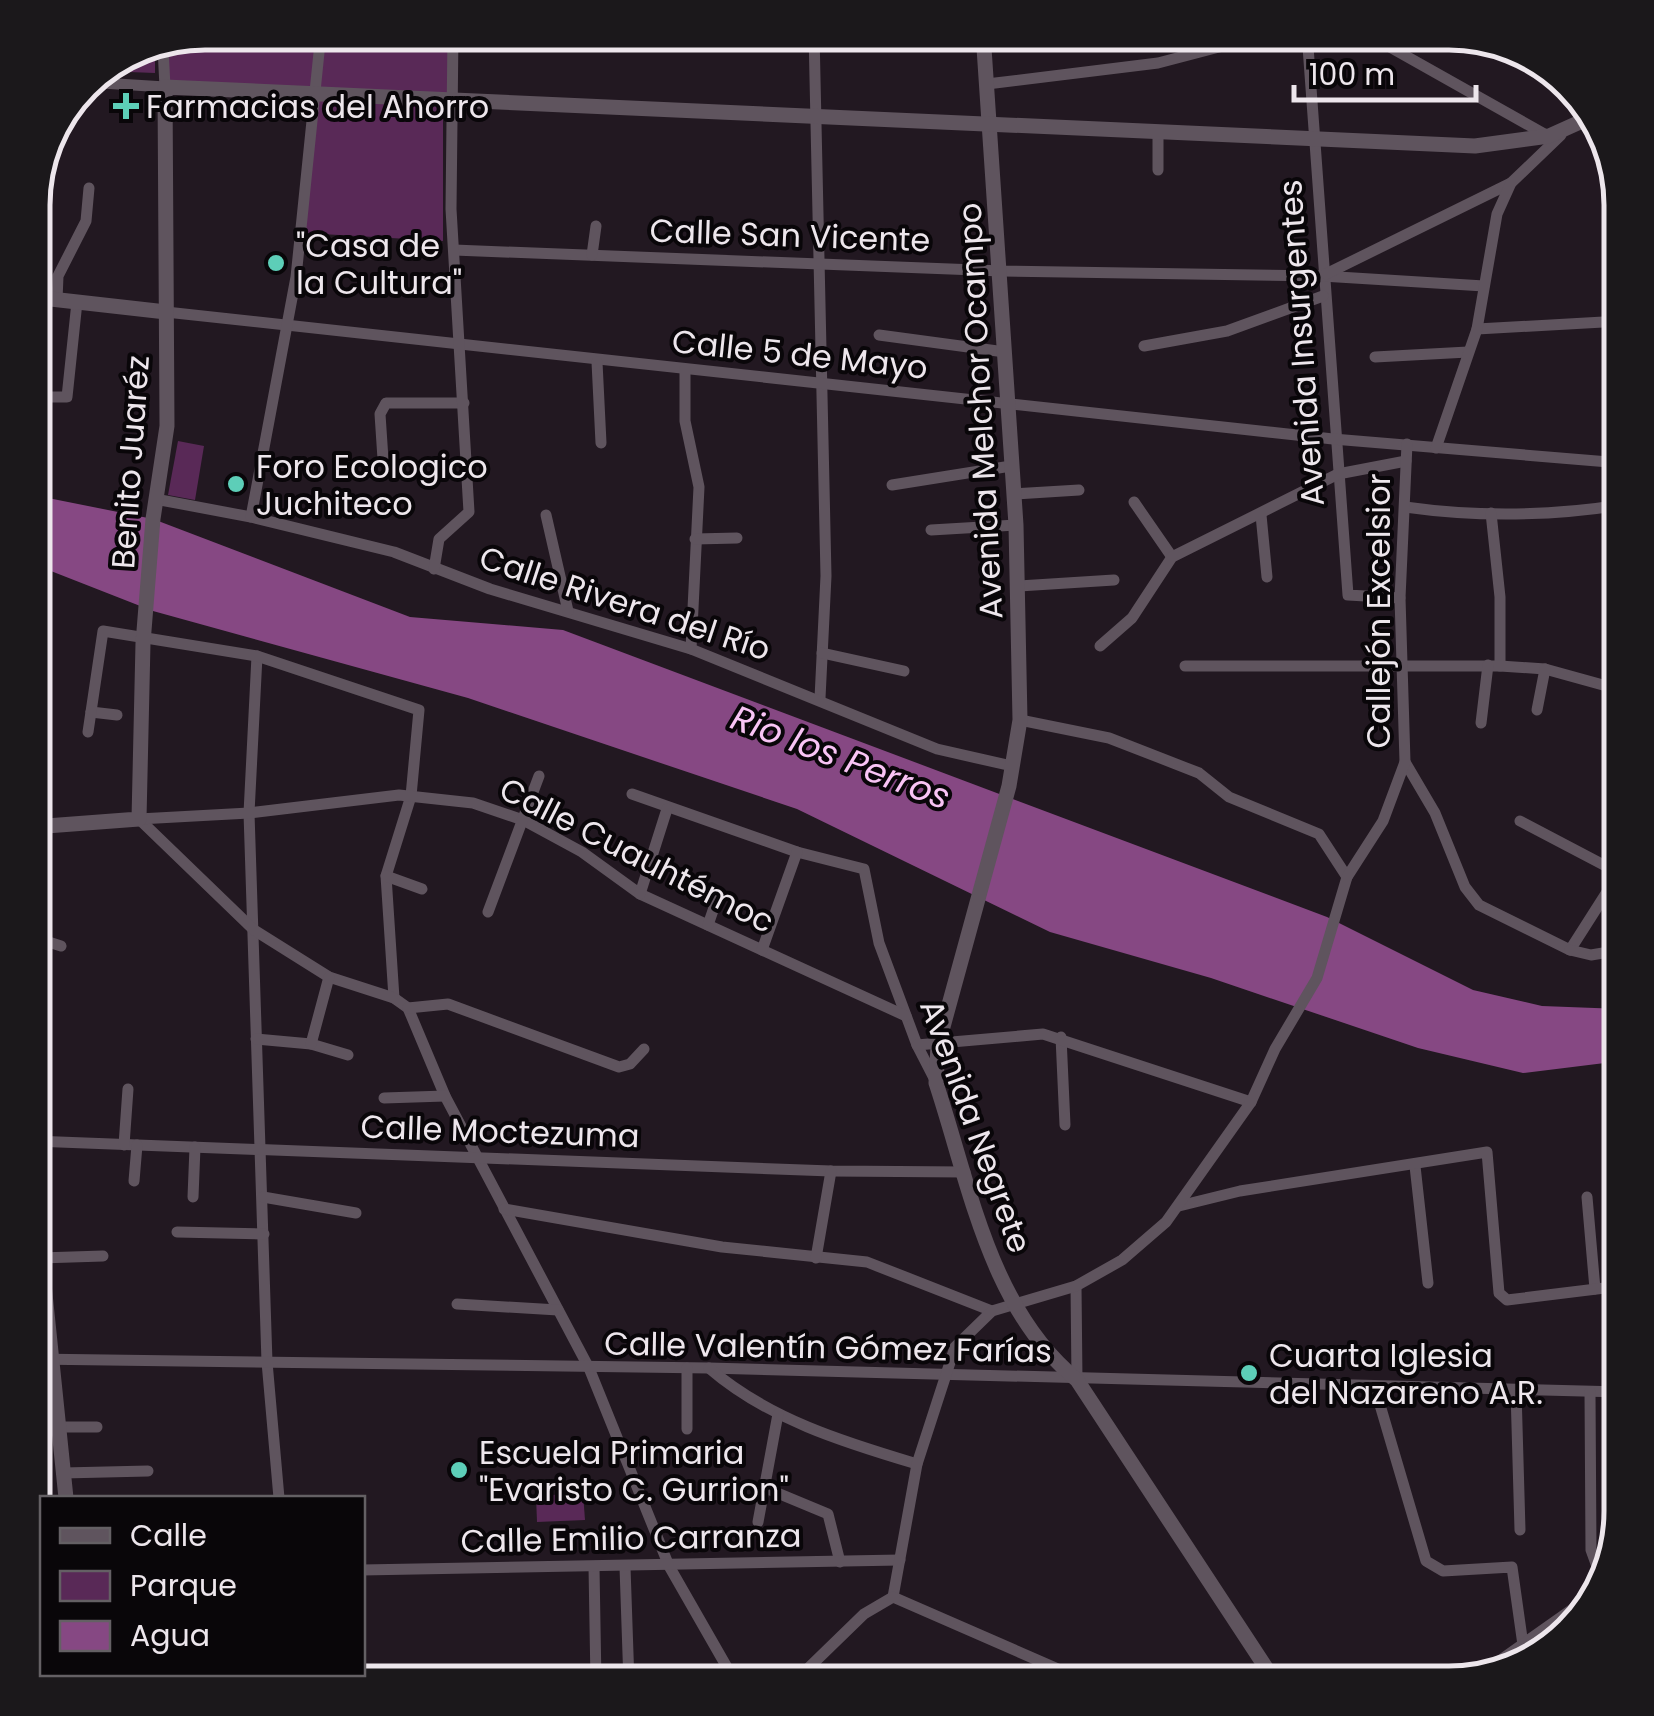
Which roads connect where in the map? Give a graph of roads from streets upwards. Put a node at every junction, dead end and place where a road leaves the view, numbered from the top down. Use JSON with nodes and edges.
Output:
{"nodes":[{"id":1,"x":319,"y":50,"type":"edge"},
{"id":2,"x":453,"y":50,"type":"edge"},
{"id":3,"x":814,"y":50,"type":"edge"},
{"id":4,"x":983,"y":50,"type":"edge"},
{"id":5,"x":1207,"y":50,"type":"edge"},
{"id":6,"x":1308,"y":50,"type":"edge"},
{"id":7,"x":1393,"y":50,"type":"edge"},
{"id":8,"x":164,"y":56,"type":"edge"},
{"id":9,"x":110,"y":83,"type":"edge"},
{"id":10,"x":986,"y":84,"type":"junction"},
{"id":11,"x":165,"y":86,"type":"junction"},
{"id":12,"x":316,"y":95,"type":"junction"},
{"id":13,"x":452,"y":97,"type":"junction"},
{"id":14,"x":816,"y":115,"type":"junction"},
{"id":15,"x":1579,"y":123,"type":"edge"},
{"id":16,"x":989,"y":124,"type":"junction"},
{"id":17,"x":1566,"y":129,"type":"junction"},
{"id":18,"x":1158,"y":133,"type":"junction"},
{"id":19,"x":1549,"y":136,"type":"junction"},
{"id":20,"x":1314,"y":138,"type":"junction"},
{"id":21,"x":1158,"y":170,"type":"dead end"},
{"id":22,"x":1511,"y":182,"type":"junction"},
{"id":23,"x":89,"y":188,"type":"dead end"},
{"id":24,"x":596,"y":226,"type":"dead end"},
{"id":25,"x":454,"y":250,"type":"junction"},
{"id":26,"x":592,"y":254,"type":"junction"},
{"id":27,"x":818,"y":264,"type":"junction"},
{"id":28,"x":1002,"y":271,"type":"junction"},
{"id":29,"x":1322,"y":276,"type":"junction"},
{"id":30,"x":1484,"y":286,"type":"junction"},
{"id":31,"x":1324,"y":296,"type":"junction"},
{"id":32,"x":50,"y":299,"type":"edge"},
{"id":33,"x":57,"y":300,"type":"junction"},
{"id":34,"x":77,"y":302,"type":"junction"},
{"id":35,"x":166,"y":312,"type":"junction"},
{"id":36,"x":1604,"y":321,"type":"edge"},
{"id":37,"x":288,"y":327,"type":"junction"},
{"id":38,"x":1477,"y":329,"type":"junction"},
{"id":39,"x":878,"y":335,"type":"dead end"},
{"id":40,"x":458,"y":344,"type":"junction"},
{"id":41,"x":1144,"y":346,"type":"dead end"},
{"id":42,"x":1005,"y":352,"type":"junction"},
{"id":43,"x":1468,"y":352,"type":"junction"},
{"id":44,"x":1375,"y":356,"type":"dead end"},
{"id":45,"x":597,"y":362,"type":"junction"},
{"id":46,"x":685,"y":369,"type":"junction"},
{"id":47,"x":820,"y":382,"type":"junction"},
{"id":48,"x":50,"y":397,"type":"edge"},
{"id":49,"x":464,"y":403,"type":"junction"},
{"id":50,"x":1007,"y":404,"type":"junction"},
{"id":51,"x":1333,"y":438,"type":"junction"},
{"id":52,"x":601,"y":442,"type":"dead end"},
{"id":53,"x":1407,"y":444,"type":"junction"},
{"id":54,"x":1436,"y":448,"type":"junction"},
{"id":55,"x":383,"y":460,"type":"dead end"},
{"id":56,"x":1406,"y":460,"type":"junction"},
{"id":57,"x":1604,"y":462,"type":"edge"},
{"id":58,"x":1011,"y":466,"type":"junction"},
{"id":59,"x":1338,"y":474,"type":"junction"},
{"id":60,"x":892,"y":485,"type":"dead end"},
{"id":61,"x":1079,"y":490,"type":"dead end"},
{"id":62,"x":1014,"y":494,"type":"junction"},
{"id":63,"x":156,"y":499,"type":"junction"},
{"id":64,"x":1134,"y":502,"type":"dead end"},
{"id":65,"x":1405,"y":506,"type":"junction"},
{"id":66,"x":1604,"y":508,"type":"edge"},
{"id":67,"x":1491,"y":513,"type":"junction"},
{"id":68,"x":546,"y":514,"type":"dead end"},
{"id":69,"x":1262,"y":516,"type":"junction"},
{"id":70,"x":251,"y":517,"type":"junction"},
{"id":71,"x":1016,"y":525,"type":"junction"},
{"id":72,"x":932,"y":530,"type":"dead end"},
{"id":73,"x":737,"y":538,"type":"dead end"},
{"id":74,"x":696,"y":540,"type":"junction"},
{"id":75,"x":1172,"y":557,"type":"junction"},
{"id":76,"x":434,"y":569,"type":"junction"},
{"id":77,"x":1268,"y":577,"type":"dead end"},
{"id":78,"x":1114,"y":580,"type":"dead end"},
{"id":79,"x":1019,"y":586,"type":"junction"},
{"id":80,"x":1400,"y":598,"type":"junction"},
{"id":81,"x":568,"y":612,"type":"junction"},
{"id":82,"x":150,"y":641,"type":"junction"},
{"id":83,"x":1100,"y":646,"type":"dead end"},
{"id":84,"x":691,"y":649,"type":"junction"},
{"id":85,"x":822,"y":654,"type":"junction"},
{"id":86,"x":257,"y":656,"type":"junction"},
{"id":87,"x":1400,"y":663,"type":"junction"},
{"id":88,"x":1185,"y":666,"type":"dead end"},
{"id":89,"x":1494,"y":666,"type":"junction"},
{"id":90,"x":1545,"y":669,"type":"junction"},
{"id":91,"x":904,"y":670,"type":"dead end"},
{"id":92,"x":1604,"y":685,"type":"edge"},
{"id":93,"x":820,"y":698,"type":"junction"},
{"id":94,"x":1537,"y":710,"type":"dead end"},
{"id":95,"x":91,"y":712,"type":"junction"},
{"id":96,"x":117,"y":715,"type":"dead end"},
{"id":97,"x":1020,"y":720,"type":"junction"},
{"id":98,"x":1481,"y":723,"type":"dead end"},
{"id":99,"x":88,"y":732,"type":"dead end"},
{"id":100,"x":1405,"y":762,"type":"junction"},
{"id":101,"x":1012,"y":766,"type":"junction"},
{"id":102,"x":539,"y":776,"type":"dead end"},
{"id":103,"x":632,"y":794,"type":"dead end"},
{"id":104,"x":411,"y":796,"type":"junction"},
{"id":105,"x":667,"y":808,"type":"junction"},
{"id":106,"x":249,"y":813,"type":"junction"},
{"id":107,"x":140,"y":818,"type":"junction"},
{"id":108,"x":523,"y":820,"type":"junction"},
{"id":109,"x":1520,"y":821,"type":"dead end"},
{"id":110,"x":50,"y":826,"type":"edge"},
{"id":111,"x":797,"y":852,"type":"junction"},
{"id":112,"x":1604,"y":864,"type":"edge"},
{"id":113,"x":386,"y":876,"type":"junction"},
{"id":114,"x":1347,"y":877,"type":"junction"},
{"id":115,"x":422,"y":889,"type":"dead end"},
{"id":116,"x":718,"y":893,"type":"dead end"},
{"id":117,"x":640,"y":894,"type":"junction"},
{"id":118,"x":1604,"y":897,"type":"edge"},
{"id":119,"x":488,"y":912,"type":"dead end"},
{"id":120,"x":708,"y":925,"type":"junction"},
{"id":121,"x":254,"y":930,"type":"junction"},
{"id":122,"x":50,"y":942,"type":"edge"},
{"id":123,"x":61,"y":946,"type":"dead end"},
{"id":124,"x":762,"y":950,"type":"junction"},
{"id":125,"x":1570,"y":950,"type":"junction"},
{"id":126,"x":1604,"y":953,"type":"edge"},
{"id":127,"x":329,"y":976,"type":"junction"},
{"id":128,"x":394,"y":998,"type":"junction"},
{"id":129,"x":408,"y":1008,"type":"junction"},
{"id":130,"x":906,"y":1016,"type":"junction"},
{"id":131,"x":1061,"y":1037,"type":"junction"},
{"id":132,"x":256,"y":1039,"type":"junction"},
{"id":133,"x":311,"y":1044,"type":"junction"},
{"id":134,"x":917,"y":1045,"type":"junction"},
{"id":135,"x":938,"y":1045,"type":"junction"},
{"id":136,"x":644,"y":1048,"type":"dead end"},
{"id":137,"x":348,"y":1055,"type":"dead end"},
{"id":138,"x":936,"y":1083,"type":"junction"},
{"id":139,"x":128,"y":1089,"type":"dead end"},
{"id":140,"x":445,"y":1096,"type":"junction"},
{"id":141,"x":384,"y":1098,"type":"dead end"},
{"id":142,"x":1251,"y":1102,"type":"junction"},
{"id":143,"x":1065,"y":1125,"type":"dead end"},
{"id":144,"x":50,"y":1142,"type":"edge"},
{"id":145,"x":130,"y":1145,"type":"junction"},
{"id":146,"x":196,"y":1147,"type":"junction"},
{"id":147,"x":261,"y":1150,"type":"junction"},
{"id":148,"x":476,"y":1157,"type":"junction"},
{"id":149,"x":1415,"y":1166,"type":"junction"},
{"id":150,"x":830,"y":1171,"type":"junction"},
{"id":151,"x":965,"y":1172,"type":"junction"},
{"id":152,"x":134,"y":1181,"type":"dead end"},
{"id":153,"x":193,"y":1197,"type":"dead end"},
{"id":154,"x":263,"y":1197,"type":"junction"},
{"id":155,"x":1588,"y":1197,"type":"dead end"},
{"id":156,"x":1179,"y":1206,"type":"junction"},
{"id":157,"x":504,"y":1209,"type":"junction"},
{"id":158,"x":356,"y":1213,"type":"dead end"},
{"id":159,"x":177,"y":1232,"type":"dead end"},
{"id":160,"x":264,"y":1234,"type":"junction"},
{"id":161,"x":103,"y":1256,"type":"dead end"},
{"id":162,"x":50,"y":1258,"type":"edge"},
{"id":163,"x":816,"y":1258,"type":"junction"},
{"id":164,"x":1428,"y":1283,"type":"dead end"},
{"id":165,"x":1076,"y":1286,"type":"junction"},
{"id":166,"x":1604,"y":1288,"type":"edge"},
{"id":167,"x":1595,"y":1289,"type":"junction"},
{"id":168,"x":457,"y":1304,"type":"dead end"},
{"id":169,"x":1012,"y":1307,"type":"junction"},
{"id":170,"x":558,"y":1310,"type":"junction"},
{"id":171,"x":992,"y":1312,"type":"junction"},
{"id":172,"x":50,"y":1358,"type":"joint"},
{"id":173,"x":267,"y":1362,"type":"junction"},
{"id":174,"x":589,"y":1368,"type":"junction"},
{"id":175,"x":687,"y":1368,"type":"junction"},
{"id":176,"x":709,"y":1368,"type":"junction"},
{"id":177,"x":942,"y":1377,"type":"junction"},
{"id":178,"x":1077,"y":1380,"type":"junction"},
{"id":179,"x":1375,"y":1388,"type":"junction"},
{"id":180,"x":1516,"y":1392,"type":"junction"},
{"id":181,"x":1590,"y":1392,"type":"junction"},
{"id":182,"x":1604,"y":1392,"type":"edge"},
{"id":183,"x":778,"y":1414,"type":"junction"},
{"id":184,"x":57,"y":1427,"type":"junction"},
{"id":185,"x":98,"y":1427,"type":"dead end"},
{"id":186,"x":686,"y":1430,"type":"dead end"},
{"id":187,"x":916,"y":1464,"type":"junction"},
{"id":188,"x":148,"y":1471,"type":"dead end"},
{"id":189,"x":64,"y":1473,"type":"junction"},
{"id":190,"x":763,"y":1488,"type":"junction"},
{"id":191,"x":66,"y":1496,"type":"edge"},
{"id":192,"x":280,"y":1496,"type":"edge"},
{"id":193,"x":758,"y":1522,"type":"dead end"},
{"id":194,"x":1520,"y":1530,"type":"dead end"},
{"id":195,"x":900,"y":1560,"type":"junction"},
{"id":196,"x":1596,"y":1561,"type":"edge"},
{"id":197,"x":840,"y":1562,"type":"junction"},
{"id":198,"x":626,"y":1566,"type":"junction"},
{"id":199,"x":669,"y":1566,"type":"junction"},
{"id":200,"x":594,"y":1567,"type":"junction"},
{"id":201,"x":365,"y":1570,"type":"edge"},
{"id":202,"x":893,"y":1597,"type":"junction"},
{"id":203,"x":1555,"y":1623,"type":"edge"},
{"id":204,"x":1523,"y":1645,"type":"junction"},
{"id":205,"x":1518,"y":1649,"type":"edge"},
{"id":206,"x":596,"y":1666,"type":"edge"},
{"id":207,"x":628,"y":1666,"type":"edge"},
{"id":208,"x":726,"y":1666,"type":"edge"},
{"id":209,"x":811,"y":1666,"type":"edge"},
{"id":210,"x":1051,"y":1666,"type":"edge"},
{"id":211,"x":1264,"y":1666,"type":"edge"}],
"edges":[{"from":1,"to":12,"type":"street"},
{"from":2,"to":13,"type":"street"},
{"from":3,"to":14,"type":"street"},
{"from":4,"to":10,"type":"street","name":"Avenida Melchor Ocampo"},
{"from":5,"to":10,"type":"street"},
{"from":6,"to":20,"type":"street","name":"Avenida Insurgentes"},
{"from":7,"to":19,"type":"street"},
{"from":8,"to":11,"type":"street","name":"Benito Juaréz"},
{"from":9,"to":11,"type":"street"},
{"from":10,"to":16,"type":"street","name":"Avenida Melchor Ocampo"},
{"from":11,"to":12,"type":"street"},
{"from":11,"to":35,"type":"street","name":"Benito Juaréz"},
{"from":12,"to":13,"type":"street"},
{"from":12,"to":37,"type":"street"},
{"from":13,"to":14,"type":"street"},
{"from":13,"to":25,"type":"street"},
{"from":14,"to":16,"type":"street"},
{"from":14,"to":27,"type":"street"},
{"from":15,"to":17,"type":"street"},
{"from":16,"to":18,"type":"street"},
{"from":16,"to":28,"type":"street","name":"Avenida Melchor Ocampo"},
{"from":17,"to":19,"type":"street"},
{"from":17,"to":22,"type":"street","name":"Callejón Excelsior"},
{"from":18,"to":20,"type":"street"},
{"from":18,"to":21,"type":"street"},
{"from":19,"to":20,"type":"street"},
{"from":20,"to":29,"type":"street","name":"Avenida Insurgentes"},
{"from":22,"to":29,"type":"street"},
{"from":22,"to":30,"type":"street","name":"Callejón Excelsior"},
{"from":23,"to":33,"type":"street"},
{"from":24,"to":26,"type":"street"},
{"from":25,"to":26,"type":"street","name":"Calle San Vicente"},
{"from":25,"to":40,"type":"street"},
{"from":26,"to":27,"type":"street","name":"Calle San Vicente"},
{"from":27,"to":28,"type":"street","name":"Calle San Vicente"},
{"from":27,"to":47,"type":"street"},
{"from":28,"to":29,"type":"street","name":"Calle San Vicente"},
{"from":28,"to":42,"type":"street","name":"Avenida Melchor Ocampo"},
{"from":29,"to":30,"type":"street","name":"Calle San Vicente"},
{"from":29,"to":31,"type":"street","name":"Avenida Insurgentes"},
{"from":30,"to":38,"type":"street","name":"Callejón Excelsior"},
{"from":31,"to":41,"type":"street"},
{"from":31,"to":51,"type":"street","name":"Avenida Insurgentes"},
{"from":32,"to":33,"type":"street","name":"Calle 5 de Mayo"},
{"from":33,"to":34,"type":"street","name":"Calle 5 de Mayo"},
{"from":34,"to":35,"type":"street","name":"Calle 5 de Mayo"},
{"from":34,"to":48,"type":"street"},
{"from":35,"to":37,"type":"street","name":"Calle 5 de Mayo"},
{"from":35,"to":63,"type":"street","name":"Benito Juaréz"},
{"from":36,"to":38,"type":"street"},
{"from":37,"to":40,"type":"street","name":"Calle 5 de Mayo"},
{"from":37,"to":70,"type":"street"},
{"from":38,"to":43,"type":"street","name":"Callejón Excelsior"},
{"from":39,"to":42,"type":"street"},
{"from":40,"to":45,"type":"street","name":"Calle 5 de Mayo"},
{"from":40,"to":49,"type":"street"},
{"from":42,"to":50,"type":"street","name":"Avenida Melchor Ocampo"},
{"from":43,"to":44,"type":"street"},
{"from":43,"to":54,"type":"street","name":"Callejón Excelsior"},
{"from":45,"to":46,"type":"street","name":"Calle 5 de Mayo"},
{"from":45,"to":52,"type":"street"},
{"from":46,"to":47,"type":"street","name":"Calle 5 de Mayo"},
{"from":46,"to":74,"type":"street"},
{"from":47,"to":50,"type":"street","name":"Calle 5 de Mayo"},
{"from":47,"to":85,"type":"street"},
{"from":49,"to":55,"type":"street"},
{"from":49,"to":76,"type":"street"},
{"from":50,"to":51,"type":"street","name":"Calle 5 de Mayo"},
{"from":50,"to":58,"type":"street","name":"Avenida Melchor Ocampo"},
{"from":51,"to":53,"type":"street","name":"Calle 5 de Mayo"},
{"from":51,"to":59,"type":"street","name":"Avenida Insurgentes"},
{"from":53,"to":54,"type":"street","name":"Calle 5 de Mayo"},
{"from":53,"to":56,"type":"street","name":"Callejón Excelsior"},
{"from":54,"to":57,"type":"street","name":"Calle 5 de Mayo"},
{"from":56,"to":59,"type":"street"},
{"from":56,"to":65,"type":"street","name":"Callejón Excelsior"},
{"from":58,"to":60,"type":"street"},
{"from":58,"to":62,"type":"street","name":"Avenida Melchor Ocampo"},
{"from":59,"to":69,"type":"street"},
{"from":59,"to":80,"type":"street","name":"Avenida Insurgentes"},
{"from":61,"to":62,"type":"street"},
{"from":62,"to":71,"type":"street","name":"Avenida Melchor Ocampo"},
{"from":63,"to":70,"type":"street","name":"Calle Rivera del Río"},
{"from":63,"to":82,"type":"street","name":"Benito Juaréz"},
{"from":64,"to":75,"type":"street"},
{"from":65,"to":67,"type":"street"},
{"from":65,"to":80,"type":"street","name":"Callejón Excelsior"},
{"from":66,"to":67,"type":"street"},
{"from":67,"to":89,"type":"street"},
{"from":68,"to":81,"type":"street"},
{"from":69,"to":75,"type":"street"},
{"from":69,"to":77,"type":"street"},
{"from":70,"to":76,"type":"street","name":"Calle Rivera del Río"},
{"from":71,"to":72,"type":"street"},
{"from":71,"to":79,"type":"street","name":"Avenida Melchor Ocampo"},
{"from":73,"to":74,"type":"street"},
{"from":74,"to":84,"type":"street"},
{"from":75,"to":83,"type":"street"},
{"from":76,"to":81,"type":"street","name":"Calle Rivera del Río"},
{"from":78,"to":79,"type":"street"},
{"from":79,"to":97,"type":"street","name":"Avenida Melchor Ocampo"},
{"from":80,"to":87,"type":"street","name":"Callejón Excelsior"},
{"from":81,"to":84,"type":"street","name":"Calle Rivera del Río"},
{"from":82,"to":86,"type":"street"},
{"from":82,"to":95,"type":"street"},
{"from":82,"to":107,"type":"street","name":"Benito Juaréz"},
{"from":84,"to":93,"type":"street","name":"Calle Rivera del Río"},
{"from":85,"to":91,"type":"street"},
{"from":85,"to":93,"type":"street"},
{"from":86,"to":104,"type":"street"},
{"from":86,"to":106,"type":"street"},
{"from":87,"to":88,"type":"street"},
{"from":87,"to":89,"type":"street"},
{"from":87,"to":100,"type":"street","name":"Callejón Excelsior"},
{"from":89,"to":90,"type":"street"},
{"from":89,"to":98,"type":"street"},
{"from":90,"to":92,"type":"street"},
{"from":90,"to":94,"type":"street"},
{"from":93,"to":101,"type":"street","name":"Calle Rivera del Río"},
{"from":95,"to":96,"type":"street"},
{"from":95,"to":99,"type":"street"},
{"from":97,"to":101,"type":"street","name":"Avenida Melchor Ocampo"},
{"from":97,"to":114,"type":"street"},
{"from":100,"to":114,"type":"street","name":"Callejón Excelsior"},
{"from":100,"to":125,"type":"street"},
{"from":101,"to":135,"type":"street","name":"Avenida Melchor Ocampo"},
{"from":102,"to":108,"type":"street"},
{"from":103,"to":105,"type":"street"},
{"from":104,"to":106,"type":"street","name":"Calle Cuauhtémoc"},
{"from":104,"to":108,"type":"street","name":"Calle Cuauhtémoc"},
{"from":104,"to":113,"type":"street"},
{"from":105,"to":111,"type":"street"},
{"from":105,"to":117,"type":"street"},
{"from":106,"to":107,"type":"street","name":"Calle Cuauhtémoc"},
{"from":106,"to":121,"type":"street"},
{"from":107,"to":110,"type":"street","name":"Calle Cuauhtémoc"},
{"from":107,"to":121,"type":"street"},
{"from":108,"to":117,"type":"street","name":"Calle Cuauhtémoc"},
{"from":108,"to":119,"type":"street"},
{"from":109,"to":112,"type":"street"},
{"from":111,"to":124,"type":"street"},
{"from":111,"to":130,"type":"street","name":"Avenida Negrete"},
{"from":113,"to":115,"type":"street"},
{"from":113,"to":128,"type":"street"},
{"from":114,"to":142,"type":"street","name":"Callejón Excelsior"},
{"from":116,"to":120,"type":"street"},
{"from":117,"to":120,"type":"street","name":"Calle Cuauhtémoc"},
{"from":118,"to":125,"type":"street"},
{"from":120,"to":124,"type":"street","name":"Calle Cuauhtémoc"},
{"from":121,"to":127,"type":"street"},
{"from":121,"to":132,"type":"street"},
{"from":122,"to":123,"type":"street"},
{"from":124,"to":130,"type":"street","name":"Calle Cuauhtémoc"},
{"from":125,"to":126,"type":"street"},
{"from":127,"to":128,"type":"street"},
{"from":127,"to":133,"type":"street"},
{"from":128,"to":129,"type":"street"},
{"from":129,"to":136,"type":"street"},
{"from":129,"to":140,"type":"street"},
{"from":130,"to":134,"type":"street","name":"Avenida Negrete"},
{"from":131,"to":135,"type":"street"},
{"from":131,"to":142,"type":"street"},
{"from":131,"to":143,"type":"street"},
{"from":132,"to":133,"type":"street"},
{"from":132,"to":147,"type":"street"},
{"from":133,"to":137,"type":"street"},
{"from":134,"to":135,"type":"street"},
{"from":134,"to":138,"type":"street","name":"Avenida Negrete"},
{"from":135,"to":138,"type":"street","name":"Avenida Melchor Ocampo"},
{"from":138,"to":151,"type":"street","name":"Avenida Negrete"},
{"from":139,"to":145,"type":"street"},
{"from":140,"to":141,"type":"street"},
{"from":140,"to":148,"type":"street"},
{"from":142,"to":156,"type":"street","name":"Callejón Excelsior"},
{"from":144,"to":145,"type":"street","name":"Calle Moctezuma"},
{"from":145,"to":146,"type":"street","name":"Calle Moctezuma"},
{"from":145,"to":152,"type":"street"},
{"from":146,"to":147,"type":"street","name":"Calle Moctezuma"},
{"from":146,"to":153,"type":"street"},
{"from":147,"to":148,"type":"street","name":"Calle Moctezuma"},
{"from":147,"to":154,"type":"street"},
{"from":148,"to":150,"type":"street","name":"Calle Moctezuma"},
{"from":148,"to":157,"type":"street"},
{"from":149,"to":156,"type":"street"},
{"from":149,"to":164,"type":"street"},
{"from":149,"to":167,"type":"street"},
{"from":150,"to":151,"type":"street","name":"Calle Moctezuma"},
{"from":150,"to":163,"type":"street"},
{"from":151,"to":169,"type":"street","name":"Avenida Negrete"},
{"from":154,"to":158,"type":"street"},
{"from":154,"to":160,"type":"street"},
{"from":155,"to":167,"type":"street"},
{"from":156,"to":165,"type":"street","name":"Callejón Excelsior"},
{"from":157,"to":163,"type":"street"},
{"from":157,"to":170,"type":"street"},
{"from":159,"to":160,"type":"street"},
{"from":160,"to":173,"type":"street"},
{"from":161,"to":162,"type":"street"},
{"from":163,"to":171,"type":"street"},
{"from":165,"to":169,"type":"street","name":"Callejón Excelsior"},
{"from":165,"to":178,"type":"street"},
{"from":166,"to":167,"type":"street"},
{"from":168,"to":170,"type":"street"},
{"from":169,"to":171,"type":"street","name":"Callejón Excelsior"},
{"from":169,"to":178,"type":"street","name":"Avenida Negrete"},
{"from":170,"to":174,"type":"street"},
{"from":171,"to":177,"type":"street"},
{"from":172,"to":173,"type":"street","name":"Calle Valentín Gómez Farías"},
{"from":172,"to":184,"type":"street"},
{"from":173,"to":174,"type":"street","name":"Calle Valentín Gómez Farías"},
{"from":173,"to":192,"type":"street"},
{"from":174,"to":175,"type":"street","name":"Calle Valentín Gómez Farías"},
{"from":174,"to":199,"type":"street"},
{"from":175,"to":176,"type":"street","name":"Calle Valentín Gómez Farías"},
{"from":175,"to":186,"type":"street"},
{"from":176,"to":177,"type":"street","name":"Calle Valentín Gómez Farías"},
{"from":176,"to":183,"type":"street"},
{"from":177,"to":178,"type":"street","name":"Calle Valentín Gómez Farías"},
{"from":177,"to":187,"type":"street"},
{"from":178,"to":179,"type":"street","name":"Calle Valentín Gómez Farías"},
{"from":178,"to":211,"type":"street","name":"Avenida Negrete"},
{"from":179,"to":180,"type":"street","name":"Calle Valentín Gómez Farías"},
{"from":179,"to":204,"type":"street"},
{"from":180,"to":181,"type":"street","name":"Calle Valentín Gómez Farías"},
{"from":180,"to":194,"type":"street"},
{"from":181,"to":182,"type":"street","name":"Calle Valentín Gómez Farías"},
{"from":181,"to":196,"type":"street"},
{"from":183,"to":187,"type":"street"},
{"from":183,"to":190,"type":"street"},
{"from":184,"to":185,"type":"street"},
{"from":184,"to":189,"type":"street"},
{"from":187,"to":195,"type":"street"},
{"from":188,"to":189,"type":"street"},
{"from":189,"to":191,"type":"street"},
{"from":190,"to":193,"type":"street"},
{"from":190,"to":197,"type":"street"},
{"from":195,"to":197,"type":"street","name":"Calle Emilio Carranza"},
{"from":195,"to":202,"type":"street"},
{"from":197,"to":199,"type":"street","name":"Calle Emilio Carranza"},
{"from":198,"to":199,"type":"street","name":"Calle Emilio Carranza"},
{"from":198,"to":200,"type":"street","name":"Calle Emilio Carranza"},
{"from":198,"to":207,"type":"street"},
{"from":199,"to":208,"type":"street"},
{"from":200,"to":201,"type":"street","name":"Calle Emilio Carranza"},
{"from":200,"to":206,"type":"street"},
{"from":202,"to":209,"type":"street"},
{"from":202,"to":210,"type":"street"},
{"from":203,"to":204,"type":"street"},
{"from":204,"to":205,"type":"street"}]}
